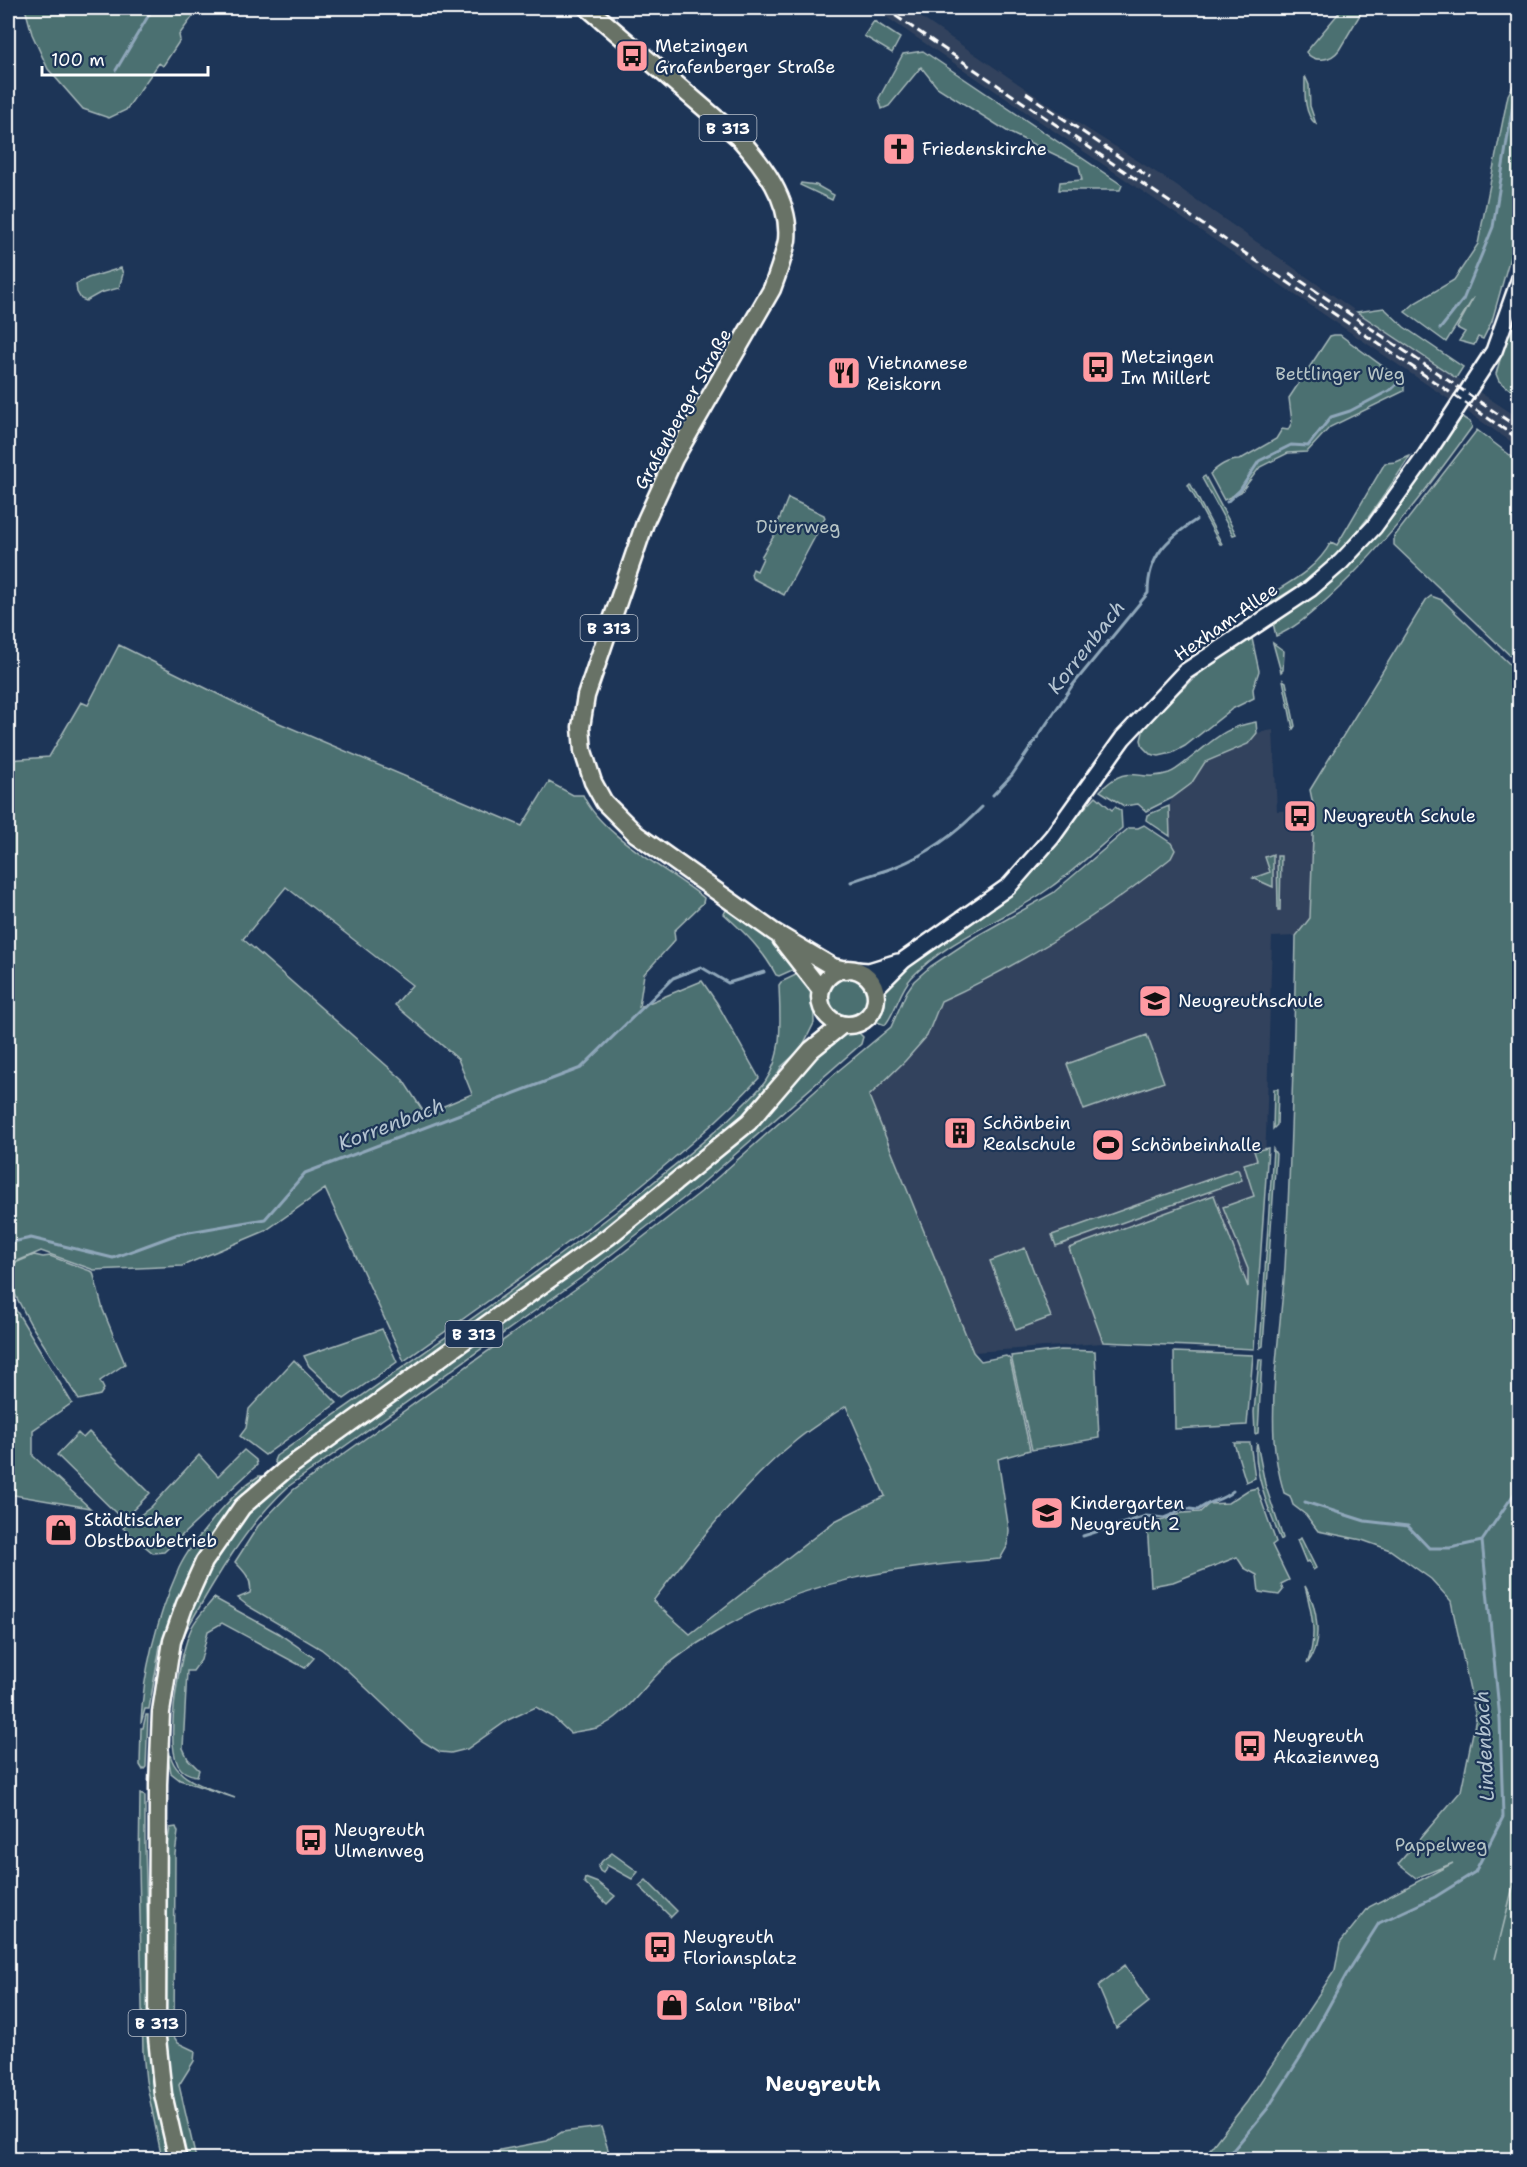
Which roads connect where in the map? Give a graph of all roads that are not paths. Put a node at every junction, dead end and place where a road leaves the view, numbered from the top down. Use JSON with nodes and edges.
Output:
{"nodes":[{"id":1,"x":588,"y":8,"type":"edge"},
{"id":2,"x":1520,"y":278,"type":"edge"},
{"id":3,"x":774,"y":932,"type":"junction"},
{"id":4,"x":904,"y":960,"type":"junction"},
{"id":5,"x":850,"y":970,"type":"junction"},
{"id":6,"x":875,"y":988,"type":"junction"},
{"id":7,"x":821,"y":990,"type":"junction"},
{"id":8,"x":824,"y":1012,"type":"junction"},
{"id":9,"x":842,"y":1025,"type":"junction"},
{"id":10,"x":810,"y":1050,"type":"junction"},
{"id":11,"x":178,"y":2160,"type":"edge"}],
"edges":[{"from":1,"to":3,"type":"main road","name":"Grafenberger Straße","number":"B 313"},
{"from":2,"to":4,"type":"main road","name":"Hexham-Allee"},
{"from":3,"to":5,"type":"main road","name":"Grafenberger Straße","number":"B 313"},
{"from":3,"to":7,"type":"main road","name":"Grafenberger Straße","number":"B 313"},
{"from":4,"to":5,"type":"main road","name":"Hexham-Allee"},
{"from":4,"to":6,"type":"main road","name":"Hexham-Allee"},
{"from":5,"to":6,"type":"main road"},
{"from":5,"to":7,"type":"main road"},
{"from":6,"to":9,"type":"main road"},
{"from":7,"to":8,"type":"main road"},
{"from":8,"to":9,"type":"main road"},
{"from":8,"to":10,"type":"main road","number":"B 313"},
{"from":9,"to":10,"type":"main road","number":"B 313"},
{"from":10,"to":11,"type":"main road","number":"B 313"}]}
